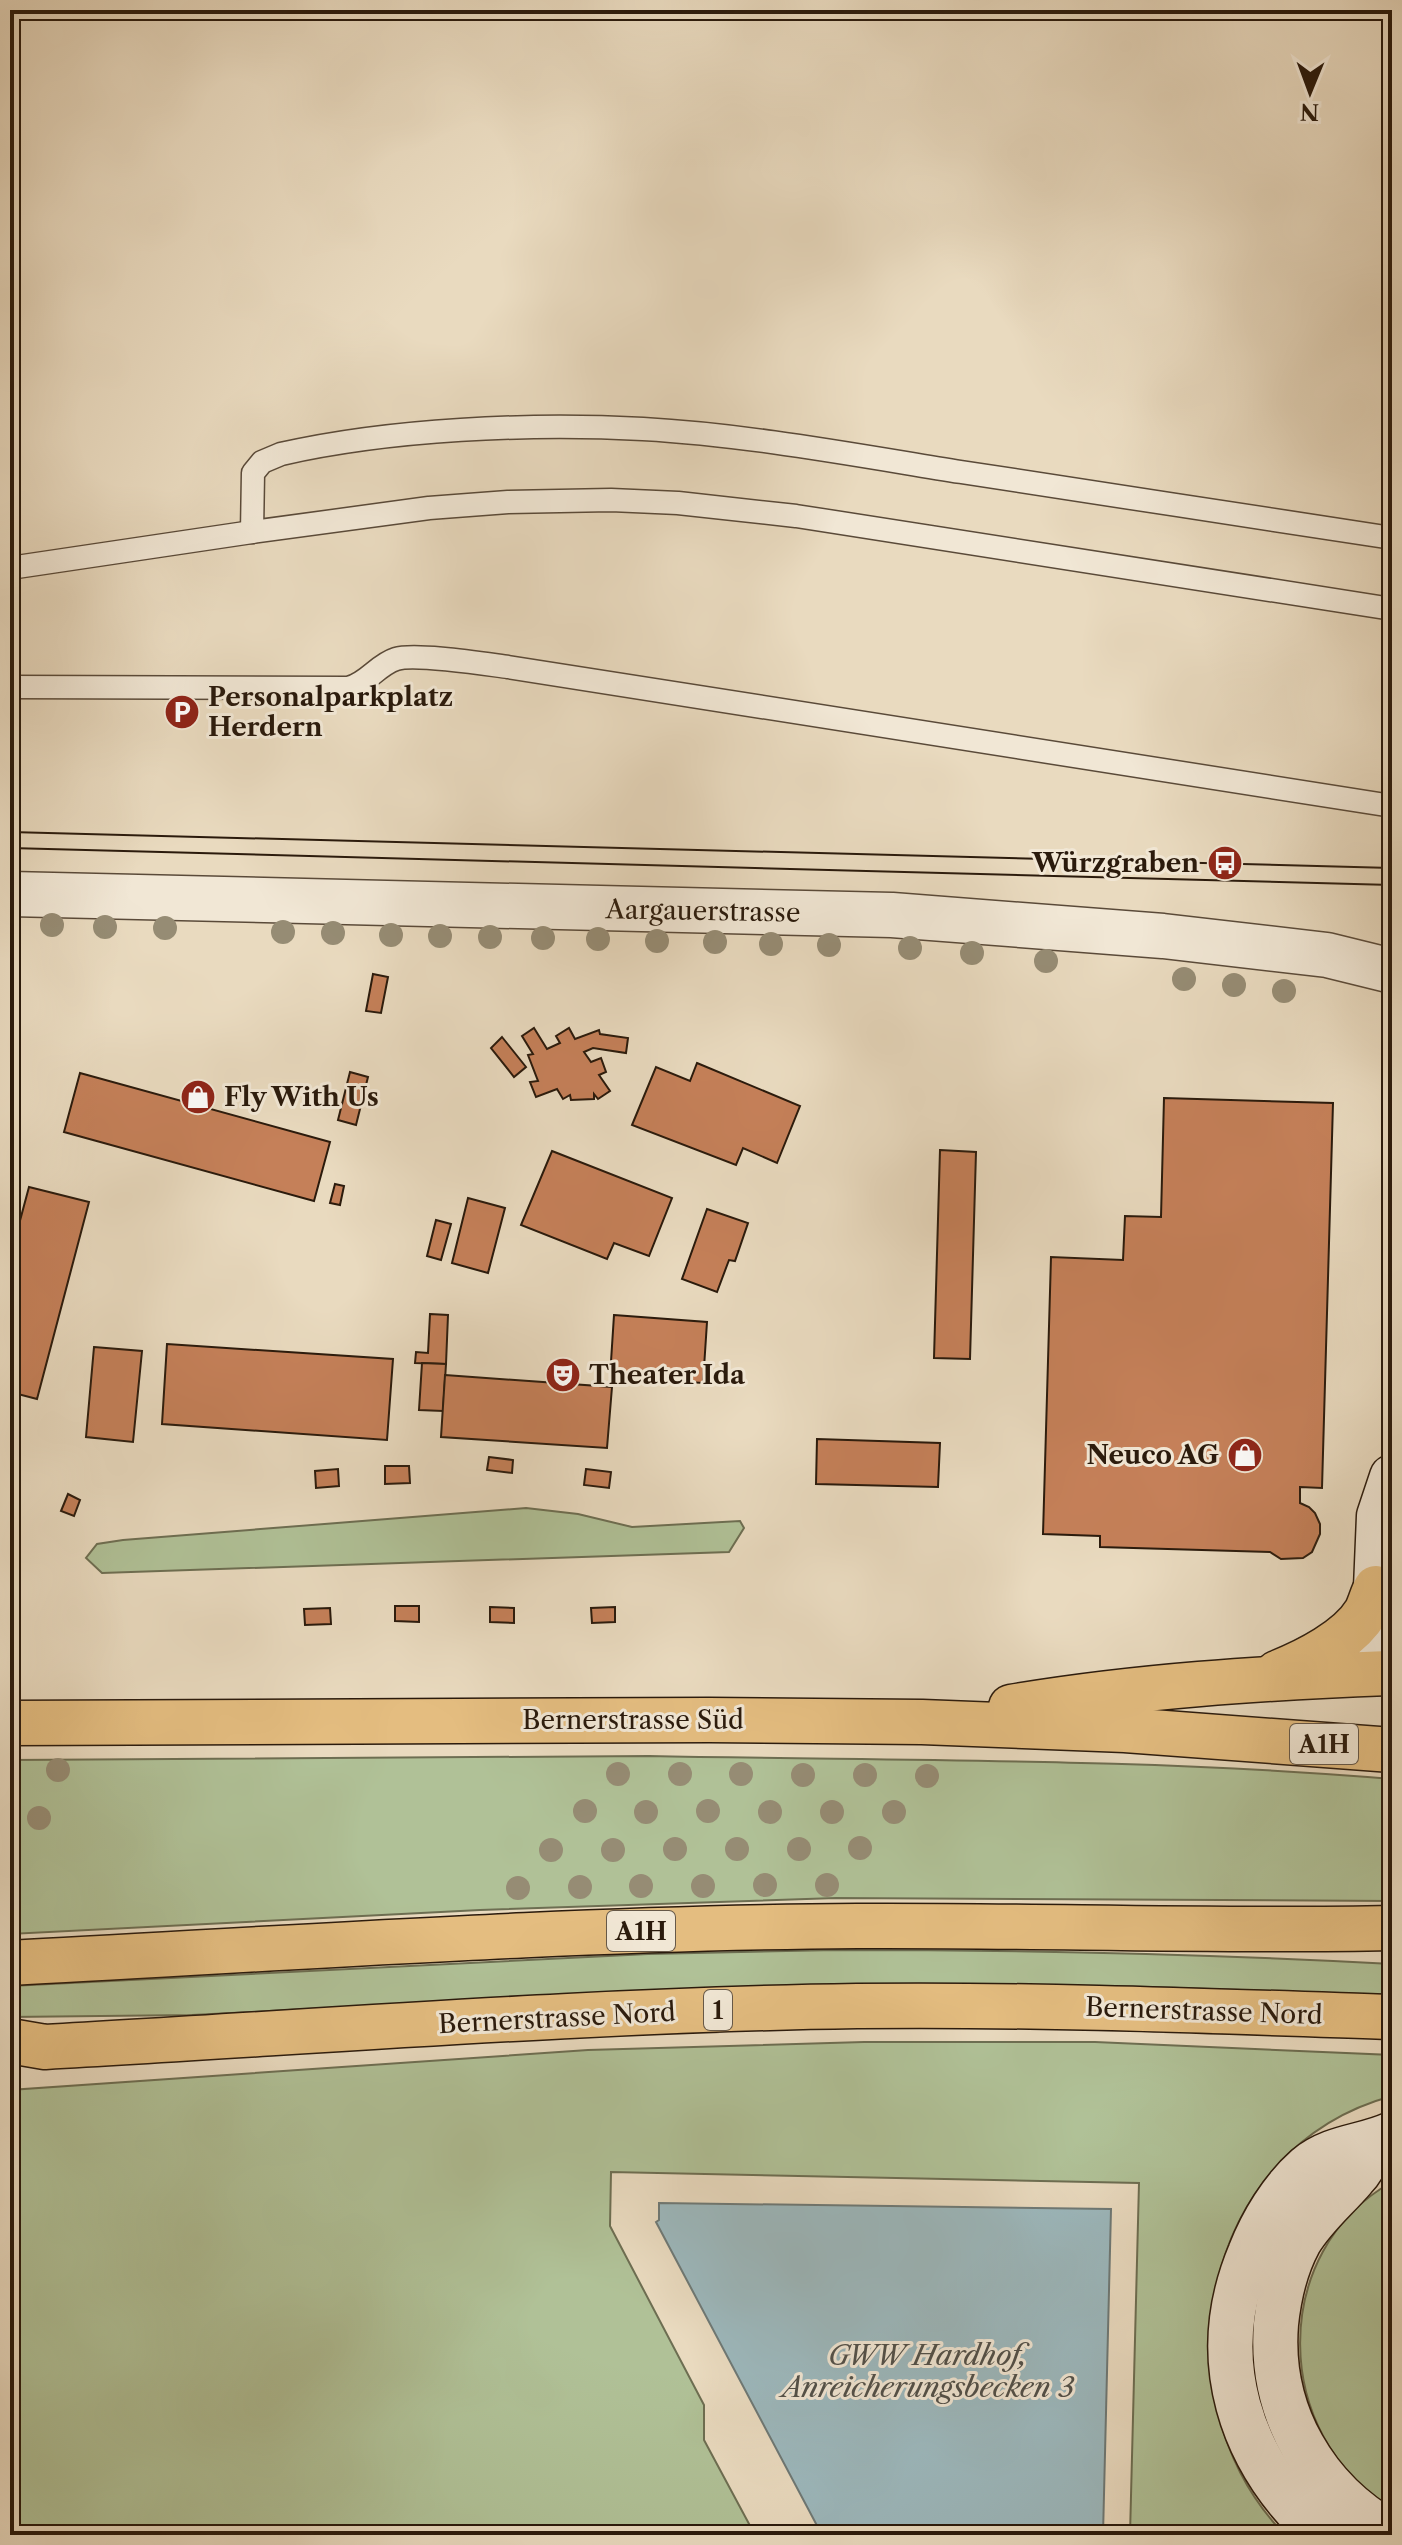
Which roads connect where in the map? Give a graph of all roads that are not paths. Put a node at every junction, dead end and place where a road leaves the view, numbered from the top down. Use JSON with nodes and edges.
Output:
{"nodes":[{"id":1,"x":252,"y":532,"type":"junction"},
{"id":2,"x":1392,"y":538,"type":"edge"},
{"id":3,"x":10,"y":568,"type":"edge"},
{"id":4,"x":1392,"y":609,"type":"edge"},
{"id":5,"x":10,"y":687,"type":"edge"},
{"id":6,"x":1392,"y":806,"type":"edge"},
{"id":7,"x":10,"y":894,"type":"edge"},
{"id":8,"x":1392,"y":971,"type":"edge"},
{"id":9,"x":1392,"y":1477,"type":"edge"},
{"id":10,"x":1376,"y":1588,"type":"junction"},
{"id":11,"x":1390,"y":1674,"type":"edge"},
{"id":12,"x":1264,"y":1678,"type":"junction"},
{"id":13,"x":922,"y":1722,"type":"junction"},
{"id":14,"x":10,"y":1723,"type":"edge"},
{"id":15,"x":1392,"y":1750,"type":"edge"},
{"id":16,"x":1392,"y":1928,"type":"edge"},
{"id":17,"x":1272,"y":1931,"type":"junction"},
{"id":18,"x":1392,"y":1944,"type":"edge"},
{"id":19,"x":10,"y":1963,"type":"edge"},
{"id":20,"x":1392,"y":2017,"type":"edge"},
{"id":21,"x":22,"y":2047,"type":"edge"},
{"id":22,"x":1384,"y":2138,"type":"edge"},
{"id":23,"x":1392,"y":2534,"type":"edge"},
{"id":24,"x":1321,"y":2535,"type":"edge"}],
"edges":[{"from":1,"to":2,"type":"lane"},
{"from":1,"to":3,"type":"lane"},
{"from":1,"to":4,"type":"lane"},
{"from":5,"to":6,"type":"lane"},
{"from":7,"to":8,"type":"street","name":"Aargauerstrasse"},
{"from":9,"to":10,"type":"street"},
{"from":10,"to":11,"type":"street"},
{"from":10,"to":12,"type":"main road"},
{"from":11,"to":12,"type":"main road"},
{"from":12,"to":13,"type":"main road"},
{"from":13,"to":14,"type":"main road","name":"Bernerstrasse Süd"},
{"from":13,"to":15,"type":"main road","name":"Bernerstrasse Süd","number":"A1H"},
{"from":16,"to":17,"type":"main road","number":"A1H"},
{"from":17,"to":18,"type":"main road","number":"A1H"},
{"from":17,"to":19,"type":"main road","number":"A1H"},
{"from":20,"to":21,"type":"main road","name":"Bernerstrasse Nord","number":"1"},
{"from":22,"to":23,"type":"street"},
{"from":22,"to":24,"type":"street"}]}
